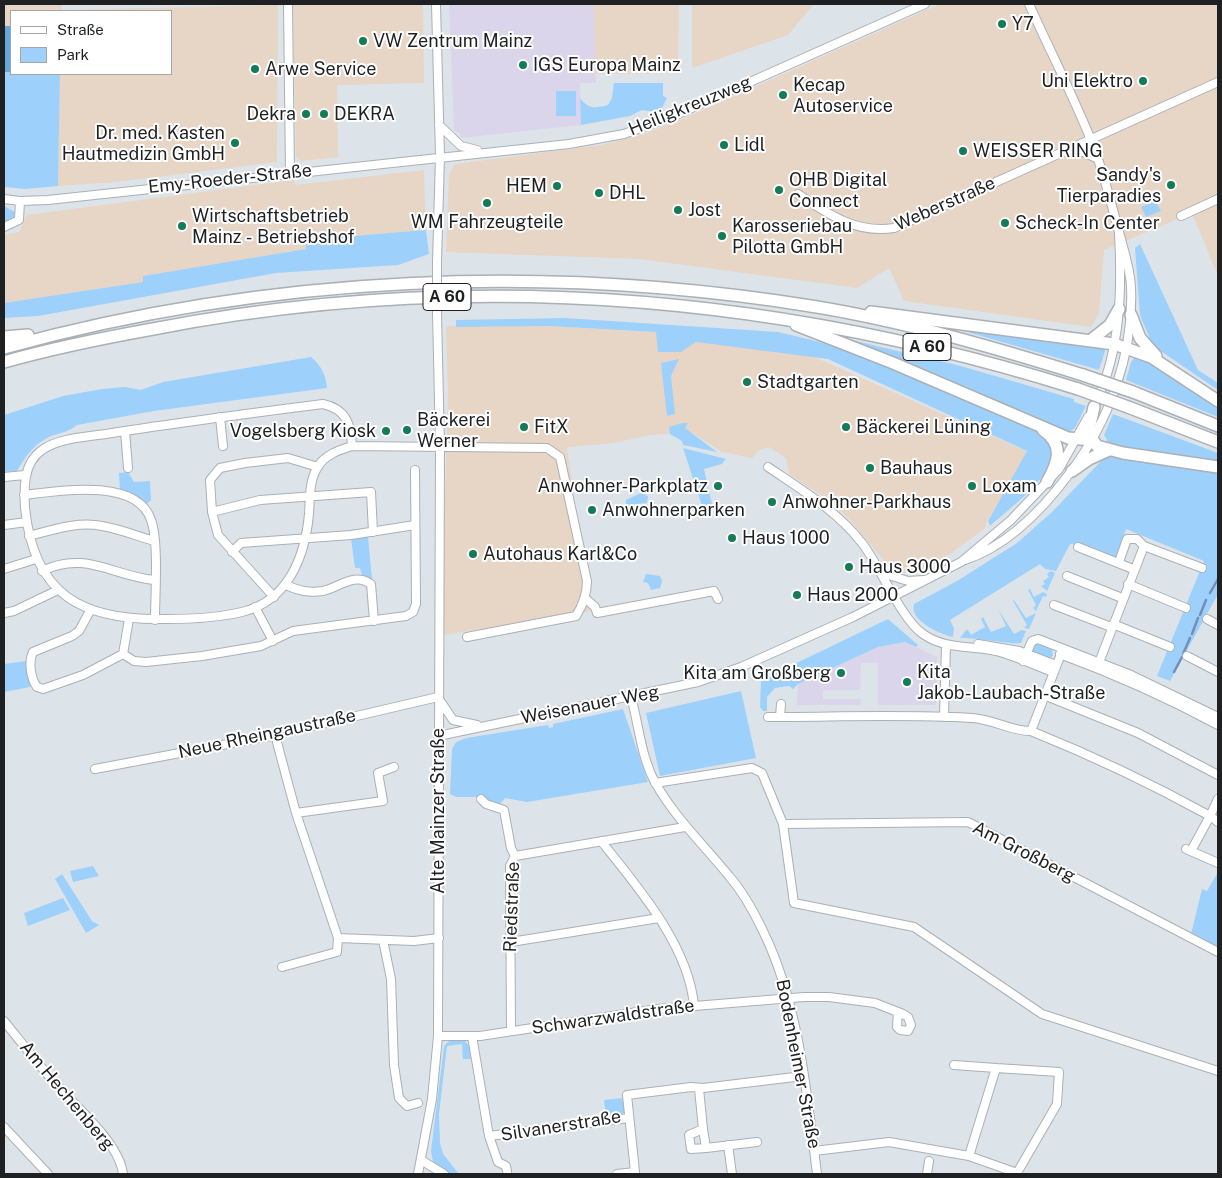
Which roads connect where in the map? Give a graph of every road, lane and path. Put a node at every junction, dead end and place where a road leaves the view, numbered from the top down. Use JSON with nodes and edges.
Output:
{"nodes":[{"id":1,"x":288,"y":4,"type":"edge"},
{"id":2,"x":436,"y":4,"type":"edge"},
{"id":3,"x":925,"y":4,"type":"edge"},
{"id":4,"x":1028,"y":4,"type":"edge"},
{"id":5,"x":1218,"y":82,"type":"edge"},
{"id":6,"x":440,"y":125,"type":"junction"},
{"id":7,"x":1090,"y":139,"type":"junction"},
{"id":8,"x":1066,"y":150,"type":"junction"},
{"id":9,"x":481,"y":152,"type":"junction"},
{"id":10,"x":440,"y":156,"type":"junction"},
{"id":11,"x":1098,"y":159,"type":"junction"},
{"id":12,"x":290,"y":173,"type":"junction"},
{"id":13,"x":798,"y":194,"type":"dead end"},
{"id":14,"x":4,"y":199,"type":"edge"},
{"id":15,"x":1218,"y":199,"type":"edge"},
{"id":16,"x":20,"y":201,"type":"junction"},
{"id":17,"x":1182,"y":216,"type":"dead end"},
{"id":18,"x":4,"y":227,"type":"edge"},
{"id":19,"x":1119,"y":233,"type":"junction"},
{"id":20,"x":819,"y":308,"type":"junction"},
{"id":21,"x":1119,"y":309,"type":"junction"},
{"id":22,"x":774,"y":316,"type":"junction"},
{"id":23,"x":1131,"y":316,"type":"junction"},
{"id":24,"x":60,"y":332,"type":"junction"},
{"id":25,"x":4,"y":337,"type":"edge"},
{"id":26,"x":1091,"y":340,"type":"junction"},
{"id":27,"x":1114,"y":344,"type":"junction"},
{"id":28,"x":4,"y":348,"type":"edge"},
{"id":29,"x":1126,"y":348,"type":"junction"},
{"id":30,"x":4,"y":362,"type":"edge"},
{"id":31,"x":1171,"y":368,"type":"junction"},
{"id":32,"x":1218,"y":401,"type":"edge"},
{"id":33,"x":1094,"y":407,"type":"junction"},
{"id":34,"x":220,"y":417,"type":"junction"},
{"id":35,"x":1033,"y":424,"type":"junction"},
{"id":36,"x":1218,"y":426,"type":"edge"},
{"id":37,"x":124,"y":431,"type":"junction"},
{"id":38,"x":1076,"y":440,"type":"junction"},
{"id":39,"x":1092,"y":440,"type":"junction"},
{"id":40,"x":1218,"y":442,"type":"edge"},
{"id":41,"x":223,"y":446,"type":"dead end"},
{"id":42,"x":352,"y":446,"type":"junction"},
{"id":43,"x":440,"y":446,"type":"junction"},
{"id":44,"x":1109,"y":450,"type":"junction"},
{"id":45,"x":318,"y":466,"type":"junction"},
{"id":46,"x":768,"y":467,"type":"dead end"},
{"id":47,"x":1218,"y":467,"type":"edge"},
{"id":48,"x":128,"y":468,"type":"dead end"},
{"id":49,"x":415,"y":470,"type":"dead end"},
{"id":50,"x":1072,"y":471,"type":"junction"},
{"id":51,"x":26,"y":475,"type":"junction"},
{"id":52,"x":4,"y":477,"type":"edge"},
{"id":53,"x":1047,"y":482,"type":"junction"},
{"id":54,"x":24,"y":495,"type":"junction"},
{"id":55,"x":310,"y":498,"type":"junction"},
{"id":56,"x":212,"y":512,"type":"junction"},
{"id":57,"x":27,"y":522,"type":"junction"},
{"id":58,"x":416,"y":525,"type":"junction"},
{"id":59,"x":4,"y":526,"type":"edge"},
{"id":60,"x":373,"y":532,"type":"junction"},
{"id":61,"x":29,"y":536,"type":"junction"},
{"id":62,"x":307,"y":538,"type":"junction"},
{"id":63,"x":154,"y":541,"type":"junction"},
{"id":64,"x":1144,"y":546,"type":"junction"},
{"id":65,"x":1078,"y":547,"type":"dead end"},
{"id":66,"x":232,"y":552,"type":"junction"},
{"id":67,"x":36,"y":559,"type":"junction"},
{"id":68,"x":961,"y":562,"type":"junction"},
{"id":69,"x":1119,"y":562,"type":"junction"},
{"id":70,"x":1202,"y":568,"type":"dead end"},
{"id":71,"x":4,"y":569,"type":"edge"},
{"id":72,"x":1133,"y":569,"type":"junction"},
{"id":73,"x":42,"y":571,"type":"junction"},
{"id":74,"x":882,"y":573,"type":"junction"},
{"id":75,"x":1067,"y":576,"type":"dead end"},
{"id":76,"x":929,"y":579,"type":"junction"},
{"id":77,"x":154,"y":580,"type":"junction"},
{"id":78,"x":1128,"y":584,"type":"junction"},
{"id":79,"x":286,"y":585,"type":"junction"},
{"id":80,"x":58,"y":590,"type":"junction"},
{"id":81,"x":274,"y":596,"type":"junction"},
{"id":82,"x":895,"y":596,"type":"junction"},
{"id":83,"x":585,"y":598,"type":"junction"},
{"id":84,"x":1122,"y":598,"type":"junction"},
{"id":85,"x":718,"y":599,"type":"dead end"},
{"id":86,"x":1054,"y":605,"type":"dead end"},
{"id":87,"x":255,"y":607,"type":"junction"},
{"id":88,"x":1186,"y":608,"type":"dead end"},
{"id":89,"x":91,"y":609,"type":"junction"},
{"id":90,"x":4,"y":613,"type":"edge"},
{"id":91,"x":129,"y":618,"type":"junction"},
{"id":92,"x":1207,"y":619,"type":"dead end"},
{"id":93,"x":155,"y":620,"type":"junction"},
{"id":94,"x":374,"y":621,"type":"junction"},
{"id":95,"x":1218,"y":625,"type":"edge"},
{"id":96,"x":1112,"y":626,"type":"junction"},
{"id":97,"x":467,"y":637,"type":"dead end"},
{"id":98,"x":273,"y":641,"type":"junction"},
{"id":99,"x":946,"y":646,"type":"junction"},
{"id":100,"x":1170,"y":648,"type":"dead end"},
{"id":101,"x":1062,"y":651,"type":"junction"},
{"id":102,"x":123,"y":654,"type":"junction"},
{"id":103,"x":1187,"y":656,"type":"dead end"},
{"id":104,"x":1025,"y":657,"type":"junction"},
{"id":105,"x":1098,"y":664,"type":"junction"},
{"id":106,"x":1054,"y":668,"type":"junction"},
{"id":107,"x":1218,"y":672,"type":"edge"},
{"id":108,"x":1159,"y":692,"type":"junction"},
{"id":109,"x":1044,"y":694,"type":"junction"},
{"id":110,"x":438,"y":697,"type":"junction"},
{"id":111,"x":631,"y":697,"type":"junction"},
{"id":112,"x":781,"y":704,"type":"dead end"},
{"id":113,"x":768,"y":716,"type":"dead end"},
{"id":114,"x":780,"y":716,"type":"junction"},
{"id":115,"x":944,"y":716,"type":"junction"},
{"id":116,"x":1218,"y":717,"type":"edge"},
{"id":117,"x":1218,"y":725,"type":"edge"},
{"id":118,"x":487,"y":726,"type":"junction"},
{"id":119,"x":1031,"y":731,"type":"junction"},
{"id":120,"x":275,"y":735,"type":"junction"},
{"id":121,"x":438,"y":736,"type":"junction"},
{"id":122,"x":394,"y":766,"type":"dead end"},
{"id":123,"x":95,"y":769,"type":"dead end"},
{"id":124,"x":1218,"y":775,"type":"edge"},
{"id":125,"x":655,"y":783,"type":"junction"},
{"id":126,"x":481,"y":799,"type":"dead end"},
{"id":127,"x":1218,"y":799,"type":"edge"},
{"id":128,"x":296,"y":813,"type":"junction"},
{"id":129,"x":1210,"y":816,"type":"junction"},
{"id":130,"x":1218,"y":822,"type":"edge"},
{"id":131,"x":783,"y":824,"type":"junction"},
{"id":132,"x":685,"y":827,"type":"junction"},
{"id":133,"x":600,"y":841,"type":"junction"},
{"id":134,"x":515,"y":856,"type":"junction"},
{"id":135,"x":1218,"y":863,"type":"edge"},
{"id":136,"x":659,"y":918,"type":"junction"},
{"id":137,"x":338,"y":938,"type":"junction"},
{"id":138,"x":439,"y":938,"type":"junction"},
{"id":139,"x":383,"y":940,"type":"junction"},
{"id":140,"x":511,"y":942,"type":"junction"},
{"id":141,"x":1218,"y":952,"type":"edge"},
{"id":142,"x":282,"y":967,"type":"dead end"},
{"id":143,"x":789,"y":998,"type":"junction"},
{"id":144,"x":694,"y":1006,"type":"junction"},
{"id":145,"x":898,"y":1012,"type":"dead end"},
{"id":146,"x":4,"y":1021,"type":"edge"},
{"id":147,"x":511,"y":1031,"type":"junction"},
{"id":148,"x":438,"y":1036,"type":"junction"},
{"id":149,"x":472,"y":1036,"type":"junction"},
{"id":150,"x":954,"y":1065,"type":"dead end"},
{"id":151,"x":996,"y":1068,"type":"junction"},
{"id":152,"x":1218,"y":1071,"type":"edge"},
{"id":153,"x":803,"y":1076,"type":"junction"},
{"id":154,"x":699,"y":1088,"type":"junction"},
{"id":155,"x":418,"y":1103,"type":"dead end"},
{"id":156,"x":629,"y":1118,"type":"junction"},
{"id":157,"x":4,"y":1127,"type":"edge"},
{"id":158,"x":703,"y":1128,"type":"junction"},
{"id":159,"x":489,"y":1136,"type":"junction"},
{"id":160,"x":757,"y":1142,"type":"dead end"},
{"id":161,"x":728,"y":1145,"type":"junction"},
{"id":162,"x":706,"y":1148,"type":"junction"},
{"id":163,"x":814,"y":1151,"type":"junction"},
{"id":164,"x":969,"y":1156,"type":"junction"},
{"id":165,"x":420,"y":1160,"type":"junction"},
{"id":166,"x":929,"y":1161,"type":"dead end"},
{"id":167,"x":507,"y":1171,"type":"dead end"},
{"id":168,"x":48,"y":1174,"type":"edge"},
{"id":169,"x":123,"y":1174,"type":"edge"},
{"id":170,"x":418,"y":1174,"type":"edge"},
{"id":171,"x":444,"y":1174,"type":"edge"},
{"id":172,"x":617,"y":1174,"type":"edge"},
{"id":173,"x":732,"y":1174,"type":"edge"},
{"id":174,"x":817,"y":1174,"type":"edge"},
{"id":175,"x":927,"y":1174,"type":"edge"},
{"id":176,"x":1018,"y":1174,"type":"edge"}],
"edges":[{"from":1,"to":12,"type":"street"},
{"from":2,"to":6,"type":"street","name":"Alte Mainzer Straße"},
{"from":3,"to":9,"type":"street","name":"Heiligkreuzweg"},
{"from":4,"to":7,"type":"street"},
{"from":5,"to":7,"type":"street","name":"Weberstraße"},
{"from":6,"to":9,"type":"street"},
{"from":6,"to":10,"type":"street","name":"Alte Mainzer Straße"},
{"from":7,"to":8,"type":"street","name":"Weberstraße"},
{"from":7,"to":11,"type":"street"},
{"from":8,"to":11,"type":"street"},
{"from":8,"to":13,"type":"street","name":"Weberstraße"},
{"from":9,"to":10,"type":"street","name":"Heiligkreuzweg"},
{"from":10,"to":12,"type":"street","name":"Emy-Roeder-Straße"},
{"from":10,"to":43,"type":"street","name":"Alte Mainzer Straße","bridge":true},
{"from":11,"to":19,"type":"street"},
{"from":12,"to":16,"type":"street","name":"Emy-Roeder-Straße"},
{"from":14,"to":16,"type":"street","name":"Emy-Roeder-Straße"},
{"from":15,"to":17,"type":"street"},
{"from":16,"to":18,"type":"street"},
{"from":19,"to":21,"type":"street"},
{"from":19,"to":23,"type":"street"},
{"from":20,"to":24,"type":"highway","number":"A 60"},
{"from":20,"to":26,"type":"highway"},
{"from":20,"to":36,"type":"highway","number":"A 60","bridge":true},
{"from":21,"to":26,"type":"highway"},
{"from":21,"to":27,"type":"street"},
{"from":22,"to":30,"type":"highway","number":"A 60"},
{"from":22,"to":35,"type":"highway"},
{"from":22,"to":40,"type":"highway","number":"A 60","bridge":true},
{"from":23,"to":29,"type":"street"},
{"from":23,"to":31,"type":"highway"},
{"from":24,"to":25,"type":"highway"},
{"from":24,"to":28,"type":"highway","number":"A 60"},
{"from":26,"to":27,"type":"highway"},
{"from":27,"to":29,"type":"highway"},
{"from":27,"to":33,"type":"street"},
{"from":29,"to":31,"type":"highway"},
{"from":29,"to":39,"type":"street"},
{"from":31,"to":32,"type":"highway"},
{"from":33,"to":38,"type":"street"},
{"from":33,"to":39,"type":"highway"},
{"from":34,"to":37,"type":"street"},
{"from":34,"to":41,"type":"street"},
{"from":34,"to":42,"type":"street"},
{"from":35,"to":38,"type":"highway"},
{"from":35,"to":53,"type":"highway"},
{"from":37,"to":48,"type":"street"},
{"from":37,"to":51,"type":"street"},
{"from":38,"to":39,"type":"highway"},
{"from":38,"to":53,"type":"street"},
{"from":39,"to":44,"type":"highway"},
{"from":39,"to":50,"type":"street"},
{"from":42,"to":43,"type":"street"},
{"from":42,"to":45,"type":"street"},
{"from":43,"to":83,"type":"street"},
{"from":43,"to":110,"type":"street","name":"Alte Mainzer Straße"},
{"from":44,"to":47,"type":"highway"},
{"from":44,"to":50,"type":"highway"},
{"from":45,"to":55,"type":"street"},
{"from":45,"to":56,"type":"street"},
{"from":46,"to":74,"type":"street"},
{"from":49,"to":58,"type":"street"},
{"from":50,"to":68,"type":"street"},
{"from":51,"to":52,"type":"street"},
{"from":51,"to":54,"type":"street"},
{"from":53,"to":68,"type":"street"},
{"from":54,"to":57,"type":"street"},
{"from":54,"to":63,"type":"street"},
{"from":55,"to":56,"type":"street"},
{"from":55,"to":60,"type":"street"},
{"from":55,"to":62,"type":"street"},
{"from":56,"to":66,"type":"street"},
{"from":57,"to":59,"type":"street"},
{"from":57,"to":61,"type":"street"},
{"from":58,"to":60,"type":"street"},
{"from":58,"to":94,"type":"street"},
{"from":60,"to":62,"type":"street"},
{"from":61,"to":63,"type":"street"},
{"from":61,"to":67,"type":"street"},
{"from":62,"to":66,"type":"street"},
{"from":62,"to":79,"type":"street"},
{"from":63,"to":77,"type":"street"},
{"from":64,"to":69,"type":"street"},
{"from":64,"to":70,"type":"street"},
{"from":64,"to":72,"type":"street"},
{"from":65,"to":69,"type":"street"},
{"from":66,"to":81,"type":"street"},
{"from":67,"to":71,"type":"street"},
{"from":67,"to":73,"type":"street"},
{"from":68,"to":76,"type":"street","name":"Weisenauer Weg"},
{"from":69,"to":72,"type":"street"},
{"from":72,"to":78,"type":"street"},
{"from":73,"to":77,"type":"street"},
{"from":73,"to":80,"type":"street"},
{"from":74,"to":76,"type":"street"},
{"from":74,"to":82,"type":"street"},
{"from":75,"to":84,"type":"street"},
{"from":76,"to":82,"type":"street","name":"Weisenauer Weg"},
{"from":77,"to":93,"type":"street"},
{"from":78,"to":84,"type":"street"},
{"from":78,"to":88,"type":"street"},
{"from":79,"to":81,"type":"street"},
{"from":79,"to":94,"type":"street"},
{"from":80,"to":89,"type":"street"},
{"from":80,"to":90,"type":"street"},
{"from":81,"to":87,"type":"street"},
{"from":82,"to":99,"type":"street"},
{"from":82,"to":111,"type":"street","name":"Weisenauer Weg"},
{"from":83,"to":85,"type":"street"},
{"from":83,"to":97,"type":"street"},
{"from":84,"to":96,"type":"street"},
{"from":86,"to":96,"type":"street"},
{"from":87,"to":93,"type":"street"},
{"from":87,"to":98,"type":"street"},
{"from":89,"to":91,"type":"street"},
{"from":89,"to":102,"type":"street"},
{"from":91,"to":93,"type":"street"},
{"from":91,"to":102,"type":"street"},
{"from":92,"to":95,"type":"street"},
{"from":94,"to":98,"type":"street"},
{"from":96,"to":100,"type":"street"},
{"from":96,"to":105,"type":"street"},
{"from":98,"to":102,"type":"street"},
{"from":99,"to":104,"type":"street"},
{"from":99,"to":115,"type":"street"},
{"from":101,"to":104,"type":"street"},
{"from":101,"to":105,"type":"street"},
{"from":101,"to":106,"type":"street"},
{"from":103,"to":107,"type":"street"},
{"from":104,"to":106,"type":"street"},
{"from":105,"to":108,"type":"street"},
{"from":106,"to":109,"type":"street"},
{"from":108,"to":116,"type":"street"},
{"from":108,"to":117,"type":"street"},
{"from":109,"to":119,"type":"street"},
{"from":109,"to":124,"type":"street"},
{"from":110,"to":118,"type":"street"},
{"from":110,"to":120,"type":"street","name":"Neue Rheingaustraße"},
{"from":110,"to":121,"type":"street","name":"Alte Mainzer Straße"},
{"from":111,"to":118,"type":"street","name":"Weisenauer Weg"},
{"from":111,"to":125,"type":"street","name":"Bodenheimer Straße"},
{"from":112,"to":114,"type":"street"},
{"from":113,"to":114,"type":"street"},
{"from":114,"to":115,"type":"street"},
{"from":115,"to":119,"type":"street"},
{"from":118,"to":121,"type":"street","name":"Weisenauer Weg"},
{"from":119,"to":129,"type":"street"},
{"from":120,"to":123,"type":"street","name":"Neue Rheingaustraße"},
{"from":120,"to":128,"type":"street"},
{"from":121,"to":138,"type":"street","name":"Alte Mainzer Straße"},
{"from":122,"to":128,"type":"street"},
{"from":125,"to":131,"type":"street"},
{"from":125,"to":132,"type":"street","name":"Bodenheimer Straße"},
{"from":126,"to":134,"type":"street","name":"Riedstraße"},
{"from":127,"to":129,"type":"street"},
{"from":128,"to":137,"type":"street"},
{"from":129,"to":130,"type":"street"},
{"from":129,"to":135,"type":"street"},
{"from":131,"to":141,"type":"street","name":"Am Großberg"},
{"from":131,"to":152,"type":"street"},
{"from":132,"to":133,"type":"street"},
{"from":132,"to":143,"type":"street","name":"Bodenheimer Straße"},
{"from":133,"to":134,"type":"street"},
{"from":133,"to":136,"type":"street"},
{"from":134,"to":140,"type":"street","name":"Riedstraße"},
{"from":136,"to":140,"type":"street"},
{"from":136,"to":144,"type":"street"},
{"from":137,"to":139,"type":"street"},
{"from":137,"to":142,"type":"street"},
{"from":138,"to":139,"type":"street"},
{"from":138,"to":148,"type":"street","name":"Alte Mainzer Straße"},
{"from":139,"to":155,"type":"street"},
{"from":140,"to":147,"type":"street","name":"Riedstraße"},
{"from":143,"to":144,"type":"street","name":"Schwarzwaldstraße"},
{"from":143,"to":145,"type":"street","name":"Schwarzwaldstraße"},
{"from":143,"to":153,"type":"street","name":"Bodenheimer Straße"},
{"from":144,"to":147,"type":"street","name":"Schwarzwaldstraße"},
{"from":146,"to":169,"type":"street","name":"Am Hechenberg"},
{"from":147,"to":149,"type":"street","name":"Schwarzwaldstraße"},
{"from":148,"to":149,"type":"street","name":"Schwarzwaldstraße"},
{"from":148,"to":165,"type":"street","name":"Alte Mainzer Straße"},
{"from":149,"to":159,"type":"street","name":"Silvanerstraße"},
{"from":150,"to":151,"type":"street"},
{"from":151,"to":164,"type":"street"},
{"from":151,"to":176,"type":"street"},
{"from":153,"to":154,"type":"street","name":"Silvanerstraße"},
{"from":153,"to":163,"type":"street","name":"Bodenheimer Straße"},
{"from":154,"to":156,"type":"street","name":"Silvanerstraße"},
{"from":154,"to":158,"type":"street"},
{"from":156,"to":159,"type":"street","name":"Silvanerstraße"},
{"from":156,"to":172,"type":"street"},
{"from":157,"to":168,"type":"street"},
{"from":158,"to":162,"type":"street"},
{"from":158,"to":162,"type":"street"},
{"from":159,"to":167,"type":"street","name":"Silvanerstraße"},
{"from":160,"to":161,"type":"street"},
{"from":161,"to":162,"type":"street"},
{"from":161,"to":173,"type":"street"},
{"from":163,"to":164,"type":"street"},
{"from":163,"to":174,"type":"street","name":"Bodenheimer Straße"},
{"from":164,"to":176,"type":"street"},
{"from":165,"to":170,"type":"street","name":"Alte Mainzer Straße"},
{"from":165,"to":171,"type":"street"},
{"from":166,"to":175,"type":"street"}]}
